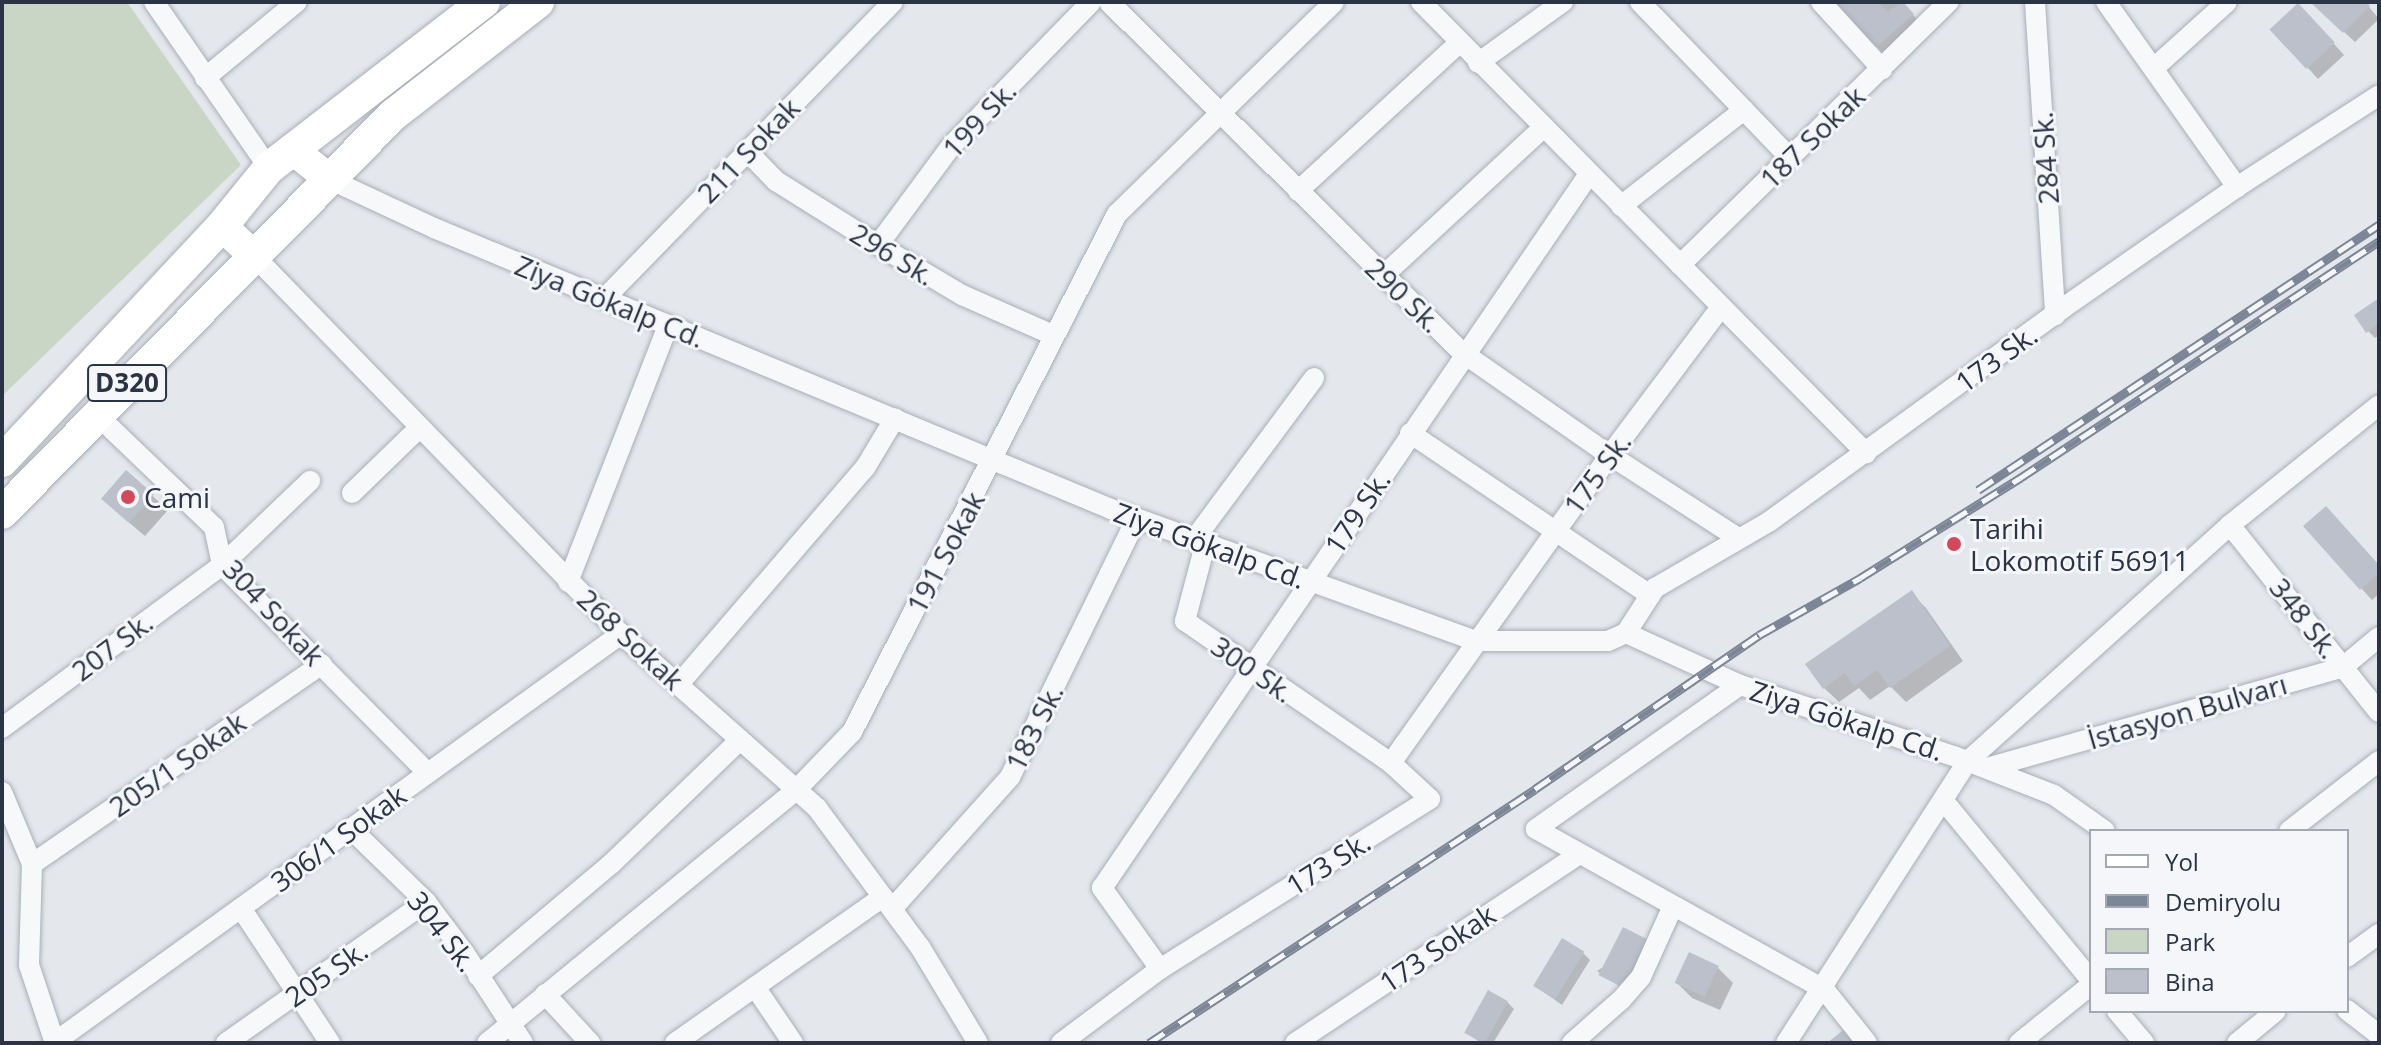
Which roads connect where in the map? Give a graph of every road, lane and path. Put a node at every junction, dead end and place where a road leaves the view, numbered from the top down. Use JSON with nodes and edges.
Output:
{"nodes":[{"id":1,"x":154,"y":2,"type":"edge"},
{"id":2,"x":297,"y":2,"type":"edge"},
{"id":3,"x":484,"y":2,"type":"edge"},
{"id":4,"x":538,"y":2,"type":"edge"},
{"id":5,"x":893,"y":2,"type":"edge"},
{"id":6,"x":1091,"y":2,"type":"edge"},
{"id":7,"x":1109,"y":2,"type":"edge"},
{"id":8,"x":1334,"y":2,"type":"edge"},
{"id":9,"x":1421,"y":2,"type":"edge"},
{"id":10,"x":1563,"y":2,"type":"edge"},
{"id":11,"x":1640,"y":2,"type":"edge"},
{"id":12,"x":1821,"y":2,"type":"edge"},
{"id":13,"x":2035,"y":2,"type":"edge"},
{"id":14,"x":2106,"y":2,"type":"edge"},
{"id":15,"x":2227,"y":2,"type":"edge"},
{"id":16,"x":1951,"y":4,"type":"edge"},
{"id":17,"x":1459,"y":43,"type":"junction"},
{"id":18,"x":1478,"y":63,"type":"junction"},
{"id":19,"x":2154,"y":68,"type":"junction"},
{"id":20,"x":1882,"y":69,"type":"junction"},
{"id":21,"x":205,"y":78,"type":"junction"},
{"id":22,"x":2379,"y":95,"type":"edge"},
{"id":23,"x":1744,"y":110,"type":"junction"},
{"id":24,"x":1218,"y":112,"type":"junction"},
{"id":25,"x":1543,"y":128,"type":"junction"},
{"id":26,"x":747,"y":151,"type":"junction"},
{"id":27,"x":1790,"y":158,"type":"junction"},
{"id":28,"x":281,"y":159,"type":"junction"},
{"id":29,"x":1589,"y":174,"type":"junction"},
{"id":30,"x":329,"y":179,"type":"junction"},
{"id":31,"x":2237,"y":187,"type":"junction"},
{"id":32,"x":1298,"y":191,"type":"junction"},
{"id":33,"x":1621,"y":206,"type":"junction"},
{"id":34,"x":222,"y":226,"type":"junction"},
{"id":35,"x":878,"y":245,"type":"junction"},
{"id":36,"x":255,"y":257,"type":"junction"},
{"id":37,"x":1680,"y":265,"type":"junction"},
{"id":38,"x":1384,"y":275,"type":"junction"},
{"id":39,"x":604,"y":299,"type":"junction"},
{"id":40,"x":1721,"y":307,"type":"junction"},
{"id":41,"x":2055,"y":315,"type":"junction"},
{"id":42,"x":668,"y":325,"type":"junction"},
{"id":43,"x":1053,"y":335,"type":"junction"},
{"id":44,"x":1463,"y":353,"type":"junction"},
{"id":45,"x":1314,"y":378,"type":"dead end"},
{"id":46,"x":2379,"y":405,"type":"edge"},
{"id":47,"x":96,"y":414,"type":"junction"},
{"id":48,"x":895,"y":418,"type":"junction"},
{"id":49,"x":418,"y":429,"type":"junction"},
{"id":50,"x":1410,"y":433,"type":"junction"},
{"id":51,"x":1866,"y":453,"type":"junction"},
{"id":52,"x":1610,"y":455,"type":"junction"},
{"id":53,"x":994,"y":459,"type":"junction"},
{"id":54,"x":2,"y":461,"type":"edge"},
{"id":55,"x":310,"y":481,"type":"dead end"},
{"id":56,"x":352,"y":493,"type":"dead end"},
{"id":57,"x":2,"y":513,"type":"edge"},
{"id":58,"x":1137,"y":518,"type":"junction"},
{"id":59,"x":2230,"y":525,"type":"junction"},
{"id":60,"x":1555,"y":531,"type":"junction"},
{"id":61,"x":1738,"y":538,"type":"junction"},
{"id":62,"x":1201,"y":539,"type":"junction"},
{"id":63,"x":222,"y":565,"type":"junction"},
{"id":64,"x":1311,"y":581,"type":"junction"},
{"id":65,"x":568,"y":582,"type":"junction"},
{"id":66,"x":1650,"y":595,"type":"junction"},
{"id":67,"x":1626,"y":633,"type":"junction"},
{"id":68,"x":621,"y":634,"type":"junction"},
{"id":69,"x":2379,"y":637,"type":"edge"},
{"id":70,"x":1476,"y":641,"type":"junction"},
{"id":71,"x":322,"y":664,"type":"junction"},
{"id":72,"x":2343,"y":667,"type":"junction"},
{"id":73,"x":1250,"y":668,"type":"junction"},
{"id":74,"x":679,"y":684,"type":"junction"},
{"id":75,"x":1740,"y":685,"type":"junction"},
{"id":76,"x":2379,"y":712,"type":"edge"},
{"id":77,"x":2,"y":728,"type":"edge"},
{"id":78,"x":740,"y":740,"type":"junction"},
{"id":79,"x":2379,"y":761,"type":"edge"},
{"id":80,"x":1391,"y":763,"type":"junction"},
{"id":81,"x":1978,"y":765,"type":"junction"},
{"id":82,"x":428,"y":773,"type":"junction"},
{"id":83,"x":795,"y":791,"type":"junction"},
{"id":84,"x":2,"y":792,"type":"edge"},
{"id":85,"x":1943,"y":800,"type":"junction"},
{"id":86,"x":351,"y":829,"type":"junction"},
{"id":87,"x":2102,"y":829,"type":"edge"},
{"id":88,"x":2292,"y":829,"type":"edge"},
{"id":89,"x":1579,"y":854,"type":"junction"},
{"id":90,"x":32,"y":864,"type":"junction"},
{"id":91,"x":426,"y":902,"type":"junction"},
{"id":92,"x":888,"y":903,"type":"junction"},
{"id":93,"x":1673,"y":906,"type":"junction"},
{"id":94,"x":241,"y":908,"type":"junction"},
{"id":95,"x":2379,"y":934,"type":"edge"},
{"id":96,"x":2349,"y":956,"type":"edge"},
{"id":97,"x":1160,"y":969,"type":"junction"},
{"id":98,"x":478,"y":976,"type":"junction"},
{"id":99,"x":2089,"y":981,"type":"edge"},
{"id":100,"x":2089,"y":985,"type":"edge"},
{"id":101,"x":755,"y":987,"type":"junction"},
{"id":102,"x":1824,"y":989,"type":"junction"},
{"id":103,"x":545,"y":994,"type":"junction"},
{"id":104,"x":297,"y":995,"type":"junction"},
{"id":105,"x":2349,"y":1012,"type":"edge"},
{"id":106,"x":2119,"y":1013,"type":"edge"},
{"id":107,"x":2274,"y":1013,"type":"edge"},
{"id":108,"x":510,"y":1025,"type":"junction"},
{"id":109,"x":2379,"y":1035,"type":"edge"},
{"id":110,"x":55,"y":1042,"type":"edge"},
{"id":111,"x":226,"y":1043,"type":"edge"},
{"id":112,"x":330,"y":1043,"type":"edge"},
{"id":113,"x":487,"y":1043,"type":"edge"},
{"id":114,"x":523,"y":1043,"type":"edge"},
{"id":115,"x":590,"y":1043,"type":"edge"},
{"id":116,"x":675,"y":1043,"type":"edge"},
{"id":117,"x":793,"y":1043,"type":"edge"},
{"id":118,"x":978,"y":1043,"type":"edge"},
{"id":119,"x":1061,"y":1043,"type":"edge"},
{"id":120,"x":1295,"y":1043,"type":"edge"},
{"id":121,"x":1572,"y":1043,"type":"edge"},
{"id":122,"x":1786,"y":1043,"type":"edge"},
{"id":123,"x":1867,"y":1043,"type":"edge"},
{"id":124,"x":2019,"y":1043,"type":"edge"},
{"id":125,"x":2144,"y":1043,"type":"edge"},
{"id":126,"x":2237,"y":1043,"type":"edge"}],
"edges":[{"from":1,"to":21,"type":"street"},
{"from":2,"to":21,"type":"street"},
{"from":3,"to":28,"type":"highway"},
{"from":4,"to":30,"type":"highway"},
{"from":5,"to":26,"type":"street","name":"211 Sokak"},
{"from":6,"to":35,"type":"street","name":"199 Sk."},
{"from":7,"to":24,"type":"street","name":"290 Sk."},
{"from":8,"to":24,"type":"street","name":"191 Sokak"},
{"from":9,"to":17,"type":"street"},
{"from":10,"to":18,"type":"street"},
{"from":11,"to":23,"type":"street"},
{"from":12,"to":20,"type":"street"},
{"from":13,"to":41,"type":"street","name":"284 Sk."},
{"from":14,"to":19,"type":"street"},
{"from":15,"to":19,"type":"street"},
{"from":16,"to":20,"type":"street","name":"187 Sokak"},
{"from":17,"to":18,"type":"street"},
{"from":17,"to":32,"type":"street"},
{"from":18,"to":25,"type":"street"},
{"from":19,"to":31,"type":"street"},
{"from":20,"to":27,"type":"street","name":"187 Sokak"},
{"from":21,"to":28,"type":"street"},
{"from":22,"to":31,"type":"street","name":"173 Sk."},
{"from":23,"to":27,"type":"street"},
{"from":23,"to":33,"type":"street"},
{"from":24,"to":32,"type":"street","name":"290 Sk."},
{"from":24,"to":43,"type":"street","name":"191 Sokak"},
{"from":25,"to":29,"type":"street"},
{"from":25,"to":38,"type":"street"},
{"from":26,"to":35,"type":"street","name":"296 Sk."},
{"from":26,"to":39,"type":"street","name":"211 Sokak"},
{"from":27,"to":37,"type":"street","name":"187 Sokak"},
{"from":28,"to":30,"type":"main road"},
{"from":28,"to":34,"type":"highway"},
{"from":29,"to":33,"type":"street"},
{"from":29,"to":44,"type":"street","name":"179 Sk."},
{"from":30,"to":36,"type":"highway"},
{"from":30,"to":39,"type":"street","name":"Ziya Gökalp Cd."},
{"from":31,"to":41,"type":"street","name":"173 Sk."},
{"from":32,"to":38,"type":"street","name":"290 Sk."},
{"from":33,"to":37,"type":"street"},
{"from":34,"to":36,"type":"main road"},
{"from":34,"to":54,"type":"highway","number":"D320"},
{"from":35,"to":43,"type":"street","name":"296 Sk."},
{"from":36,"to":47,"type":"highway","number":"D320"},
{"from":36,"to":49,"type":"street","name":"268 Sokak"},
{"from":37,"to":40,"type":"street"},
{"from":38,"to":44,"type":"street","name":"290 Sk."},
{"from":39,"to":42,"type":"street","name":"Ziya Gökalp Cd."},
{"from":40,"to":51,"type":"street"},
{"from":40,"to":52,"type":"street","name":"175 Sk."},
{"from":41,"to":51,"type":"street","name":"173 Sk."},
{"from":42,"to":48,"type":"street","name":"Ziya Gökalp Cd."},
{"from":42,"to":65,"type":"street"},
{"from":43,"to":53,"type":"street","name":"191 Sokak"},
{"from":44,"to":50,"type":"street","name":"179 Sk."},
{"from":44,"to":52,"type":"street","name":"290 Sk."},
{"from":45,"to":62,"type":"street","name":"300 Sk."},
{"from":46,"to":59,"type":"street"},
{"from":47,"to":57,"type":"highway","number":"D320"},
{"from":47,"to":63,"type":"street","name":"304 Sokak"},
{"from":48,"to":53,"type":"street","name":"Ziya Gökalp Cd."},
{"from":48,"to":74,"type":"street"},
{"from":49,"to":56,"type":"street"},
{"from":49,"to":65,"type":"street","name":"268 Sokak"},
{"from":50,"to":60,"type":"street"},
{"from":50,"to":64,"type":"street","name":"179 Sk."},
{"from":51,"to":61,"type":"street","name":"173 Sk."},
{"from":52,"to":60,"type":"street","name":"175 Sk."},
{"from":52,"to":61,"type":"street","name":"290 Sk."},
{"from":53,"to":58,"type":"street","name":"Ziya Gökalp Cd."},
{"from":53,"to":83,"type":"street","name":"191 Sokak"},
{"from":55,"to":63,"type":"street","name":"207 Sk."},
{"from":58,"to":62,"type":"street","name":"Ziya Gökalp Cd."},
{"from":58,"to":92,"type":"street","name":"183 Sk."},
{"from":59,"to":72,"type":"street","name":"348 Sk."},
{"from":59,"to":81,"type":"street"},
{"from":60,"to":66,"type":"street"},
{"from":60,"to":70,"type":"street","name":"175 Sk."},
{"from":61,"to":66,"type":"street","name":"173 Sk."},
{"from":62,"to":64,"type":"street","name":"Ziya Gökalp Cd."},
{"from":62,"to":73,"type":"street","name":"300 Sk."},
{"from":63,"to":71,"type":"street","name":"304 Sokak"},
{"from":63,"to":77,"type":"street","name":"207 Sk."},
{"from":64,"to":70,"type":"street","name":"Ziya Gökalp Cd."},
{"from":64,"to":73,"type":"street","name":"179 Sk."},
{"from":65,"to":68,"type":"street","name":"268 Sokak"},
{"from":66,"to":67,"type":"street","name":"173 Sk."},
{"from":67,"to":70,"type":"street","name":"Ziya Gökalp Cd."},
{"from":67,"to":75,"type":"street","name":"Ziya Gökalp Cd."},
{"from":68,"to":74,"type":"street","name":"268 Sokak"},
{"from":68,"to":82,"type":"street","name":"306/1 Sokak"},
{"from":69,"to":72,"type":"street","name":"İstasyon Bulvarı"},
{"from":70,"to":80,"type":"street"},
{"from":71,"to":82,"type":"street","name":"304 Sokak"},
{"from":71,"to":90,"type":"street","name":"205/1 Sokak"},
{"from":72,"to":76,"type":"street","name":"348 Sk."},
{"from":72,"to":81,"type":"street","name":"İstasyon Bulvarı"},
{"from":73,"to":80,"type":"street","name":"300 Sk."},
{"from":73,"to":97,"type":"street","name":"179 Sk."},
{"from":74,"to":78,"type":"street","name":"268 Sokak"},
{"from":75,"to":81,"type":"street","name":"Ziya Gökalp Cd."},
{"from":75,"to":89,"type":"street"},
{"from":78,"to":83,"type":"street","name":"268 Sokak"},
{"from":78,"to":98,"type":"street"},
{"from":79,"to":88,"type":"street"},
{"from":80,"to":97,"type":"street","name":"173 Sk."},
{"from":81,"to":85,"type":"street"},
{"from":81,"to":87,"type":"street","name":"Ziya Gökalp Cd."},
{"from":82,"to":86,"type":"street","name":"306/1 Sokak"},
{"from":83,"to":92,"type":"street","name":"268 Sokak"},
{"from":83,"to":103,"type":"street","name":"191 Sokak"},
{"from":84,"to":90,"type":"street"},
{"from":85,"to":99,"type":"street"},
{"from":85,"to":102,"type":"street"},
{"from":86,"to":91,"type":"street","name":"304 Sk."},
{"from":86,"to":94,"type":"street","name":"306/1 Sokak"},
{"from":89,"to":93,"type":"street"},
{"from":89,"to":120,"type":"street","name":"173 Sokak"},
{"from":90,"to":110,"type":"street"},
{"from":91,"to":98,"type":"street","name":"304 Sk."},
{"from":91,"to":104,"type":"street","name":"205 Sk."},
{"from":92,"to":101,"type":"street","name":"183 Sk."},
{"from":92,"to":118,"type":"street","name":"268 Sokak"},
{"from":93,"to":102,"type":"street"},
{"from":93,"to":121,"type":"street"},
{"from":94,"to":104,"type":"street"},
{"from":94,"to":110,"type":"street","name":"306/1 Sokak"},
{"from":95,"to":96,"type":"street"},
{"from":97,"to":119,"type":"street","name":"173 Sk."},
{"from":98,"to":108,"type":"street","name":"304 Sk."},
{"from":100,"to":124,"type":"street"},
{"from":101,"to":116,"type":"street","name":"183 Sk."},
{"from":101,"to":117,"type":"street"},
{"from":102,"to":122,"type":"street"},
{"from":102,"to":123,"type":"street"},
{"from":103,"to":108,"type":"street","name":"191 Sokak"},
{"from":103,"to":115,"type":"street"},
{"from":104,"to":111,"type":"street","name":"205 Sk."},
{"from":104,"to":112,"type":"street"},
{"from":105,"to":109,"type":"street"},
{"from":106,"to":125,"type":"street"},
{"from":107,"to":126,"type":"street"},
{"from":108,"to":113,"type":"street","name":"191 Sokak"},
{"from":108,"to":114,"type":"street","name":"304 Sk."}]}
